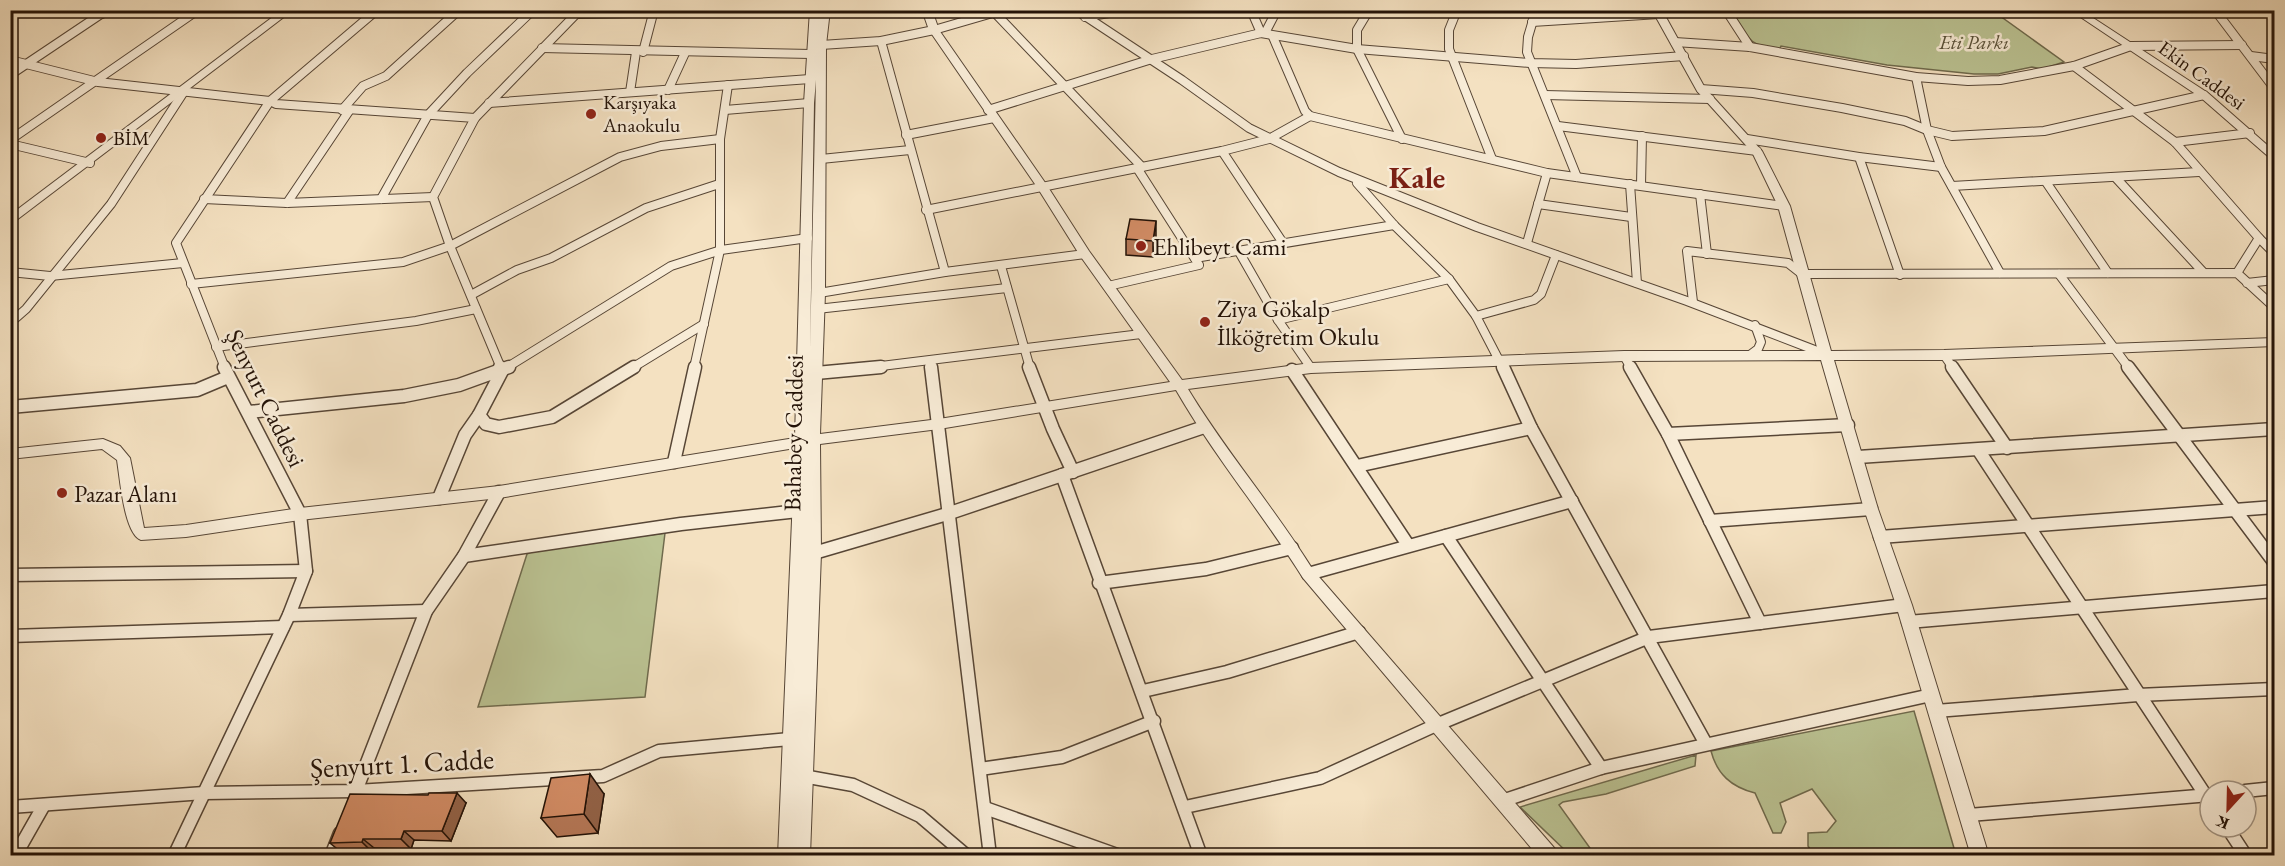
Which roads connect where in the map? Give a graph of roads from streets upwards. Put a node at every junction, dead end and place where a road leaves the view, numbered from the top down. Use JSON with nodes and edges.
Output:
{"nodes":[{"id":1,"x":86,"y":10,"type":"edge"},
{"id":2,"x":198,"y":10,"type":"edge"},
{"id":3,"x":289,"y":10,"type":"edge"},
{"id":4,"x":377,"y":10,"type":"edge"},
{"id":5,"x":459,"y":10,"type":"edge"},
{"id":6,"x":522,"y":10,"type":"edge"},
{"id":7,"x":792,"y":10,"type":"edge"},
{"id":8,"x":815,"y":10,"type":"edge"},
{"id":9,"x":825,"y":10,"type":"edge"},
{"id":10,"x":927,"y":10,"type":"edge"},
{"id":11,"x":1076,"y":10,"type":"edge"},
{"id":12,"x":1127,"y":10,"type":"edge"},
{"id":13,"x":1251,"y":10,"type":"edge"},
{"id":14,"x":1277,"y":10,"type":"edge"},
{"id":15,"x":1369,"y":10,"type":"edge"},
{"id":16,"x":1457,"y":10,"type":"edge"},
{"id":17,"x":1536,"y":10,"type":"edge"},
{"id":18,"x":1726,"y":10,"type":"edge"},
{"id":19,"x":2082,"y":10,"type":"edge"},
{"id":20,"x":2215,"y":10,"type":"edge"},
{"id":21,"x":654,"y":11,"type":"edge"},
{"id":22,"x":726,"y":11,"type":"edge"},
{"id":23,"x":2074,"y":11,"type":"edge"},
{"id":24,"x":104,"y":12,"type":"edge"},
{"id":25,"x":532,"y":12,"type":"edge"},
{"id":26,"x":578,"y":12,"type":"edge"},
{"id":27,"x":999,"y":12,"type":"edge"},
{"id":28,"x":1658,"y":12,"type":"edge"},
{"id":29,"x":1085,"y":17,"type":"junction"},
{"id":30,"x":1532,"y":22,"type":"junction"},
{"id":31,"x":934,"y":30,"type":"junction"},
{"id":32,"x":1266,"y":35,"type":"junction"},
{"id":33,"x":881,"y":41,"type":"junction"},
{"id":34,"x":1675,"y":42,"type":"junction"},
{"id":35,"x":2242,"y":45,"type":"junction"},
{"id":36,"x":2131,"y":46,"type":"junction"},
{"id":37,"x":1750,"y":47,"type":"junction"},
{"id":38,"x":542,"y":48,"type":"junction"},
{"id":39,"x":1357,"y":48,"type":"junction"},
{"id":40,"x":816,"y":49,"type":"junction"},
{"id":41,"x":640,"y":52,"type":"junction"},
{"id":42,"x":685,"y":52,"type":"junction"},
{"id":43,"x":1451,"y":56,"type":"junction"},
{"id":44,"x":1684,"y":56,"type":"junction"},
{"id":45,"x":2251,"y":56,"type":"junction"},
{"id":46,"x":1152,"y":59,"type":"junction"},
{"id":47,"x":2274,"y":59,"type":"edge"},
{"id":48,"x":10,"y":60,"type":"edge"},
{"id":49,"x":1530,"y":63,"type":"junction"},
{"id":50,"x":28,"y":64,"type":"junction"},
{"id":51,"x":2074,"y":66,"type":"junction"},
{"id":52,"x":10,"y":75,"type":"edge"},
{"id":53,"x":1916,"y":77,"type":"junction"},
{"id":54,"x":810,"y":79,"type":"junction"},
{"id":55,"x":98,"y":82,"type":"junction"},
{"id":56,"x":728,"y":85,"type":"junction"},
{"id":57,"x":1065,"y":88,"type":"junction"},
{"id":58,"x":2274,"y":88,"type":"edge"},
{"id":59,"x":185,"y":90,"type":"junction"},
{"id":60,"x":668,"y":90,"type":"junction"},
{"id":61,"x":630,"y":93,"type":"junction"},
{"id":62,"x":1545,"y":94,"type":"junction"},
{"id":63,"x":1706,"y":94,"type":"junction"},
{"id":64,"x":2204,"y":95,"type":"junction"},
{"id":65,"x":270,"y":101,"type":"junction"},
{"id":66,"x":489,"y":103,"type":"junction"},
{"id":67,"x":808,"y":103,"type":"junction"},
{"id":68,"x":345,"y":110,"type":"junction"},
{"id":69,"x":724,"y":110,"type":"junction"},
{"id":70,"x":2136,"y":110,"type":"junction"},
{"id":71,"x":991,"y":114,"type":"junction"},
{"id":72,"x":428,"y":115,"type":"junction"},
{"id":73,"x":1310,"y":117,"type":"junction"},
{"id":74,"x":475,"y":118,"type":"junction"},
{"id":75,"x":1558,"y":126,"type":"junction"},
{"id":76,"x":1927,"y":130,"type":"junction"},
{"id":77,"x":2250,"y":133,"type":"junction"},
{"id":78,"x":906,"y":135,"type":"junction"},
{"id":79,"x":1642,"y":136,"type":"junction"},
{"id":80,"x":720,"y":139,"type":"junction"},
{"id":81,"x":1269,"y":139,"type":"junction"},
{"id":82,"x":1402,"y":139,"type":"junction"},
{"id":83,"x":1747,"y":139,"type":"junction"},
{"id":84,"x":10,"y":142,"type":"edge"},
{"id":85,"x":2175,"y":142,"type":"junction"},
{"id":86,"x":2270,"y":146,"type":"edge"},
{"id":87,"x":910,"y":150,"type":"junction"},
{"id":88,"x":1222,"y":151,"type":"junction"},
{"id":89,"x":1757,"y":151,"type":"junction"},
{"id":90,"x":2274,"y":156,"type":"edge"},
{"id":91,"x":1858,"y":157,"type":"junction"},
{"id":92,"x":821,"y":159,"type":"junction"},
{"id":93,"x":1492,"y":159,"type":"junction"},
{"id":94,"x":90,"y":163,"type":"junction"},
{"id":95,"x":1140,"y":167,"type":"junction"},
{"id":96,"x":1941,"y":167,"type":"junction"},
{"id":97,"x":1547,"y":172,"type":"junction"},
{"id":98,"x":2199,"y":172,"type":"junction"},
{"id":99,"x":1577,"y":177,"type":"junction"},
{"id":100,"x":2116,"y":178,"type":"junction"},
{"id":101,"x":1355,"y":180,"type":"junction"},
{"id":102,"x":2046,"y":182,"type":"junction"},
{"id":103,"x":719,"y":184,"type":"junction"},
{"id":104,"x":1630,"y":184,"type":"junction"},
{"id":105,"x":1641,"y":185,"type":"junction"},
{"id":106,"x":1042,"y":186,"type":"junction"},
{"id":107,"x":1952,"y":186,"type":"junction"},
{"id":108,"x":1700,"y":194,"type":"junction"},
{"id":109,"x":434,"y":197,"type":"junction"},
{"id":110,"x":204,"y":199,"type":"junction"},
{"id":111,"x":381,"y":199,"type":"junction"},
{"id":112,"x":287,"y":203,"type":"junction"},
{"id":113,"x":1538,"y":204,"type":"junction"},
{"id":114,"x":1784,"y":206,"type":"junction"},
{"id":115,"x":926,"y":210,"type":"junction"},
{"id":116,"x":1631,"y":217,"type":"junction"},
{"id":117,"x":10,"y":221,"type":"edge"},
{"id":118,"x":1394,"y":225,"type":"junction"},
{"id":119,"x":808,"y":238,"type":"junction"},
{"id":120,"x":2259,"y":238,"type":"junction"},
{"id":121,"x":1283,"y":243,"type":"junction"},
{"id":122,"x":1527,"y":243,"type":"junction"},
{"id":123,"x":450,"y":246,"type":"junction"},
{"id":124,"x":720,"y":250,"type":"junction"},
{"id":125,"x":1238,"y":250,"type":"junction"},
{"id":126,"x":2274,"y":253,"type":"edge"},
{"id":127,"x":1085,"y":254,"type":"junction"},
{"id":128,"x":1707,"y":254,"type":"junction"},
{"id":129,"x":1556,"y":255,"type":"junction"},
{"id":130,"x":1195,"y":258,"type":"junction"},
{"id":131,"x":183,"y":263,"type":"junction"},
{"id":132,"x":1001,"y":266,"type":"junction"},
{"id":133,"x":10,"y":272,"type":"edge"},
{"id":134,"x":945,"y":272,"type":"junction"},
{"id":135,"x":2203,"y":272,"type":"junction"},
{"id":136,"x":2000,"y":273,"type":"junction"},
{"id":137,"x":2108,"y":273,"type":"junction"},
{"id":138,"x":2237,"y":273,"type":"junction"},
{"id":139,"x":1802,"y":274,"type":"junction"},
{"id":140,"x":2059,"y":274,"type":"junction"},
{"id":141,"x":1900,"y":275,"type":"junction"},
{"id":142,"x":50,"y":276,"type":"junction"},
{"id":143,"x":1449,"y":279,"type":"junction"},
{"id":144,"x":2274,"y":280,"type":"edge"},
{"id":145,"x":1637,"y":283,"type":"junction"},
{"id":146,"x":2247,"y":283,"type":"junction"},
{"id":147,"x":191,"y":284,"type":"junction"},
{"id":148,"x":1108,"y":286,"type":"junction"},
{"id":149,"x":1007,"y":288,"type":"junction"},
{"id":150,"x":819,"y":292,"type":"junction"},
{"id":151,"x":471,"y":295,"type":"junction"},
{"id":152,"x":1693,"y":302,"type":"junction"},
{"id":153,"x":2274,"y":308,"type":"edge"},
{"id":154,"x":476,"y":309,"type":"junction"},
{"id":155,"x":817,"y":309,"type":"junction"},
{"id":156,"x":1476,"y":316,"type":"junction"},
{"id":157,"x":1278,"y":320,"type":"junction"},
{"id":158,"x":10,"y":322,"type":"edge"},
{"id":159,"x":704,"y":324,"type":"junction"},
{"id":160,"x":1755,"y":325,"type":"junction"},
{"id":161,"x":1141,"y":334,"type":"junction"},
{"id":162,"x":2274,"y":342,"type":"edge"},
{"id":163,"x":216,"y":347,"type":"junction"},
{"id":164,"x":2115,"y":350,"type":"junction"},
{"id":165,"x":1023,"y":351,"type":"junction"},
{"id":166,"x":1825,"y":354,"type":"junction"},
{"id":167,"x":1750,"y":355,"type":"junction"},
{"id":168,"x":1944,"y":355,"type":"junction"},
{"id":169,"x":1624,"y":356,"type":"junction"},
{"id":170,"x":1500,"y":361,"type":"junction"},
{"id":171,"x":930,"y":362,"type":"junction"},
{"id":172,"x":1311,"y":368,"type":"junction"},
{"id":173,"x":1292,"y":370,"type":"junction"},
{"id":174,"x":502,"y":371,"type":"junction"},
{"id":175,"x":816,"y":373,"type":"junction"},
{"id":176,"x":228,"y":377,"type":"junction"},
{"id":177,"x":1179,"y":385,"type":"junction"},
{"id":178,"x":10,"y":406,"type":"edge"},
{"id":179,"x":1044,"y":406,"type":"junction"},
{"id":180,"x":249,"y":412,"type":"junction"},
{"id":181,"x":479,"y":415,"type":"junction"},
{"id":182,"x":939,"y":424,"type":"junction"},
{"id":183,"x":1848,"y":425,"type":"junction"},
{"id":184,"x":1204,"y":427,"type":"junction"},
{"id":185,"x":1532,"y":428,"type":"junction"},
{"id":186,"x":2274,"y":429,"type":"edge"},
{"id":187,"x":1668,"y":434,"type":"junction"},
{"id":188,"x":2181,"y":435,"type":"junction"},
{"id":189,"x":807,"y":441,"type":"junction"},
{"id":190,"x":2007,"y":448,"type":"junction"},
{"id":191,"x":1979,"y":451,"type":"junction"},
{"id":192,"x":10,"y":454,"type":"edge"},
{"id":193,"x":1858,"y":458,"type":"junction"},
{"id":194,"x":674,"y":462,"type":"junction"},
{"id":195,"x":1357,"y":466,"type":"junction"},
{"id":196,"x":1067,"y":474,"type":"junction"},
{"id":197,"x":500,"y":492,"type":"junction"},
{"id":198,"x":439,"y":498,"type":"junction"},
{"id":199,"x":1572,"y":501,"type":"junction"},
{"id":200,"x":2274,"y":507,"type":"edge"},
{"id":201,"x":1871,"y":509,"type":"junction"},
{"id":202,"x":2237,"y":510,"type":"junction"},
{"id":203,"x":798,"y":511,"type":"junction"},
{"id":204,"x":300,"y":514,"type":"junction"},
{"id":205,"x":947,"y":514,"type":"junction"},
{"id":206,"x":1710,"y":521,"type":"junction"},
{"id":207,"x":2026,"y":525,"type":"junction"},
{"id":208,"x":1446,"y":536,"type":"junction"},
{"id":209,"x":1880,"y":537,"type":"junction"},
{"id":210,"x":1408,"y":545,"type":"junction"},
{"id":211,"x":1292,"y":548,"type":"junction"},
{"id":212,"x":814,"y":553,"type":"junction"},
{"id":213,"x":464,"y":556,"type":"junction"},
{"id":214,"x":2274,"y":562,"type":"edge"},
{"id":215,"x":306,"y":571,"type":"junction"},
{"id":216,"x":1308,"y":574,"type":"junction"},
{"id":217,"x":10,"y":576,"type":"edge"},
{"id":218,"x":1099,"y":583,"type":"junction"},
{"id":219,"x":2274,"y":591,"type":"edge"},
{"id":220,"x":1904,"y":604,"type":"junction"},
{"id":221,"x":2080,"y":607,"type":"junction"},
{"id":222,"x":426,"y":611,"type":"junction"},
{"id":223,"x":289,"y":615,"type":"junction"},
{"id":224,"x":1908,"y":622,"type":"junction"},
{"id":225,"x":1760,"y":623,"type":"junction"},
{"id":226,"x":283,"y":627,"type":"junction"},
{"id":227,"x":1359,"y":632,"type":"junction"},
{"id":228,"x":10,"y":636,"type":"edge"},
{"id":229,"x":1649,"y":637,"type":"junction"},
{"id":230,"x":1543,"y":681,"type":"junction"},
{"id":231,"x":2274,"y":689,"type":"edge"},
{"id":232,"x":1143,"y":691,"type":"junction"},
{"id":233,"x":1930,"y":695,"type":"junction"},
{"id":234,"x":2138,"y":695,"type":"junction"},
{"id":235,"x":1935,"y":711,"type":"junction"},
{"id":236,"x":1154,"y":722,"type":"junction"},
{"id":237,"x":1436,"y":726,"type":"junction"},
{"id":238,"x":790,"y":739,"type":"junction"},
{"id":239,"x":1706,"y":744,"type":"junction"},
{"id":240,"x":1601,"y":768,"type":"junction"},
{"id":241,"x":980,"y":769,"type":"junction"},
{"id":242,"x":803,"y":776,"type":"junction"},
{"id":243,"x":2198,"y":783,"type":"edge"},
{"id":244,"x":2274,"y":788,"type":"edge"},
{"id":245,"x":2258,"y":790,"type":"edge"},
{"id":246,"x":356,"y":791,"type":"junction"},
{"id":247,"x":204,"y":793,"type":"junction"},
{"id":248,"x":2198,"y":799,"type":"edge"},
{"id":249,"x":1502,"y":801,"type":"junction"},
{"id":250,"x":44,"y":805,"type":"junction"},
{"id":251,"x":10,"y":807,"type":"edge"},
{"id":252,"x":1185,"y":807,"type":"junction"},
{"id":253,"x":985,"y":808,"type":"junction"},
{"id":254,"x":1969,"y":815,"type":"junction"},
{"id":255,"x":2235,"y":839,"type":"edge"},
{"id":256,"x":15,"y":855,"type":"edge"},
{"id":257,"x":174,"y":855,"type":"edge"},
{"id":258,"x":331,"y":855,"type":"edge"},
{"id":259,"x":787,"y":855,"type":"edge"},
{"id":260,"x":801,"y":855,"type":"edge"},
{"id":261,"x":967,"y":855,"type":"edge"},
{"id":262,"x":990,"y":855,"type":"edge"},
{"id":263,"x":1120,"y":855,"type":"edge"},
{"id":264,"x":1201,"y":855,"type":"edge"},
{"id":265,"x":1550,"y":855,"type":"edge"},
{"id":266,"x":1980,"y":855,"type":"edge"},
{"id":267,"x":2246,"y":855,"type":"edge"}],
"edges":[{"from":1,"to":24,"type":"street"},
{"from":2,"to":55,"type":"street"},
{"from":3,"to":59,"type":"street"},
{"from":4,"to":65,"type":"street","name":"Şenyurt Caddesi"},
{"from":5,"to":68,"type":"street"},
{"from":6,"to":25,"type":"street"},
{"from":7,"to":22,"type":"street"},
{"from":8,"to":40,"type":"street","name":"Bahabey Caddesi"},
{"from":9,"to":40,"type":"street","name":"Bahabey Caddesi"},
{"from":10,"to":31,"type":"street"},
{"from":11,"to":29,"type":"street"},
{"from":12,"to":29,"type":"street"},
{"from":13,"to":32,"type":"street"},
{"from":14,"to":32,"type":"street"},
{"from":15,"to":39,"type":"street"},
{"from":16,"to":43,"type":"street"},
{"from":17,"to":30,"type":"street"},
{"from":18,"to":37,"type":"street"},
{"from":19,"to":23,"type":"street"},
{"from":20,"to":35,"type":"street"},
{"from":21,"to":22,"type":"street"},
{"from":21,"to":26,"type":"street"},
{"from":21,"to":41,"type":"street"},
{"from":23,"to":36,"type":"street","name":"Ekin Caddesi"},
{"from":24,"to":50,"type":"street"},
{"from":25,"to":26,"type":"street"},
{"from":25,"to":72,"type":"street"},
{"from":26,"to":38,"type":"street"},
{"from":27,"to":31,"type":"street"},
{"from":27,"to":57,"type":"street"},
{"from":28,"to":30,"type":"street"},
{"from":28,"to":34,"type":"street"},
{"from":29,"to":46,"type":"street"},
{"from":30,"to":49,"type":"street"},
{"from":31,"to":33,"type":"street"},
{"from":31,"to":71,"type":"street"},
{"from":32,"to":39,"type":"street"},
{"from":32,"to":46,"type":"street"},
{"from":32,"to":73,"type":"street"},
{"from":33,"to":40,"type":"street"},
{"from":33,"to":78,"type":"street"},
{"from":34,"to":37,"type":"street"},
{"from":34,"to":44,"type":"street"},
{"from":35,"to":36,"type":"street"},
{"from":35,"to":45,"type":"street"},
{"from":36,"to":51,"type":"street"},
{"from":36,"to":64,"type":"street","name":"Ekin Caddesi"},
{"from":37,"to":53,"type":"street"},
{"from":38,"to":41,"type":"street"},
{"from":38,"to":66,"type":"street"},
{"from":39,"to":43,"type":"street"},
{"from":39,"to":82,"type":"street"},
{"from":40,"to":42,"type":"street"},
{"from":40,"to":54,"type":"street","name":"Bahabey Caddesi"},
{"from":40,"to":92,"type":"street","name":"Bahabey Caddesi"},
{"from":41,"to":42,"type":"street"},
{"from":41,"to":61,"type":"street"},
{"from":42,"to":60,"type":"street"},
{"from":43,"to":49,"type":"street"},
{"from":43,"to":93,"type":"street"},
{"from":44,"to":49,"type":"street"},
{"from":44,"to":63,"type":"street"},
{"from":45,"to":47,"type":"street"},
{"from":45,"to":58,"type":"street"},
{"from":46,"to":57,"type":"street"},
{"from":46,"to":81,"type":"street"},
{"from":48,"to":50,"type":"street"},
{"from":49,"to":62,"type":"street"},
{"from":50,"to":52,"type":"street"},
{"from":50,"to":55,"type":"street"},
{"from":51,"to":53,"type":"street"},
{"from":51,"to":70,"type":"street"},
{"from":53,"to":76,"type":"street"},
{"from":54,"to":56,"type":"street"},
{"from":54,"to":67,"type":"street","name":"Bahabey Caddesi"},
{"from":55,"to":59,"type":"street"},
{"from":55,"to":84,"type":"street"},
{"from":56,"to":60,"type":"street"},
{"from":56,"to":69,"type":"street"},
{"from":57,"to":71,"type":"street"},
{"from":57,"to":95,"type":"street"},
{"from":59,"to":65,"type":"street"},
{"from":59,"to":94,"type":"street"},
{"from":59,"to":142,"type":"street"},
{"from":60,"to":61,"type":"street"},
{"from":61,"to":66,"type":"street"},
{"from":62,"to":63,"type":"street"},
{"from":62,"to":75,"type":"street"},
{"from":63,"to":76,"type":"street"},
{"from":63,"to":83,"type":"street"},
{"from":64,"to":70,"type":"street"},
{"from":64,"to":77,"type":"street","name":"Ekin Caddesi"},
{"from":65,"to":68,"type":"street"},
{"from":65,"to":110,"type":"street","name":"Şenyurt Caddesi"},
{"from":66,"to":74,"type":"street"},
{"from":67,"to":69,"type":"street"},
{"from":67,"to":119,"type":"street","name":"Bahabey Caddesi"},
{"from":68,"to":72,"type":"street"},
{"from":68,"to":112,"type":"street"},
{"from":69,"to":80,"type":"street"},
{"from":70,"to":76,"type":"street"},
{"from":70,"to":85,"type":"street"},
{"from":71,"to":78,"type":"street"},
{"from":71,"to":106,"type":"street"},
{"from":72,"to":74,"type":"street"},
{"from":72,"to":111,"type":"street"},
{"from":73,"to":81,"type":"street"},
{"from":73,"to":82,"type":"street"},
{"from":74,"to":109,"type":"street"},
{"from":75,"to":79,"type":"street"},
{"from":75,"to":99,"type":"street"},
{"from":76,"to":96,"type":"street"},
{"from":77,"to":85,"type":"street"},
{"from":77,"to":86,"type":"street","name":"Ekin Caddesi"},
{"from":78,"to":87,"type":"street"},
{"from":79,"to":89,"type":"street"},
{"from":79,"to":105,"type":"street"},
{"from":80,"to":103,"type":"street"},
{"from":80,"to":123,"type":"street"},
{"from":81,"to":88,"type":"street"},
{"from":81,"to":101,"type":"street"},
{"from":82,"to":93,"type":"street"},
{"from":83,"to":89,"type":"street"},
{"from":83,"to":91,"type":"street"},
{"from":84,"to":94,"type":"street"},
{"from":85,"to":98,"type":"street"},
{"from":86,"to":90,"type":"street","name":"Ekin Caddesi"},
{"from":87,"to":92,"type":"street"},
{"from":87,"to":115,"type":"street"},
{"from":88,"to":95,"type":"street"},
{"from":88,"to":121,"type":"street"},
{"from":89,"to":114,"type":"street"},
{"from":91,"to":96,"type":"street"},
{"from":91,"to":141,"type":"street"},
{"from":92,"to":150,"type":"street","name":"Bahabey Caddesi"},
{"from":93,"to":97,"type":"street"},
{"from":94,"to":117,"type":"street"},
{"from":95,"to":106,"type":"street"},
{"from":95,"to":130,"type":"street"},
{"from":96,"to":107,"type":"street"},
{"from":97,"to":99,"type":"street"},
{"from":97,"to":113,"type":"street"},
{"from":98,"to":100,"type":"street"},
{"from":98,"to":120,"type":"street"},
{"from":99,"to":104,"type":"street"},
{"from":100,"to":102,"type":"street"},
{"from":100,"to":135,"type":"street"},
{"from":101,"to":118,"type":"street"},
{"from":101,"to":122,"type":"street"},
{"from":102,"to":107,"type":"street"},
{"from":102,"to":137,"type":"street"},
{"from":103,"to":124,"type":"street"},
{"from":103,"to":151,"type":"street"},
{"from":104,"to":105,"type":"street"},
{"from":104,"to":116,"type":"street"},
{"from":105,"to":108,"type":"street"},
{"from":106,"to":115,"type":"street"},
{"from":106,"to":127,"type":"street"},
{"from":107,"to":136,"type":"street"},
{"from":108,"to":114,"type":"street"},
{"from":108,"to":128,"type":"street"},
{"from":109,"to":111,"type":"street"},
{"from":109,"to":123,"type":"street"},
{"from":110,"to":112,"type":"street"},
{"from":110,"to":131,"type":"street","name":"Şenyurt Caddesi"},
{"from":111,"to":112,"type":"street"},
{"from":113,"to":116,"type":"street"},
{"from":113,"to":122,"type":"street"},
{"from":114,"to":139,"type":"street"},
{"from":115,"to":134,"type":"street"},
{"from":116,"to":145,"type":"street"},
{"from":118,"to":121,"type":"street"},
{"from":118,"to":143,"type":"street"},
{"from":119,"to":124,"type":"street"},
{"from":119,"to":189,"type":"street","name":"Bahabey Caddesi"},
{"from":120,"to":126,"type":"street"},
{"from":120,"to":138,"type":"street"},
{"from":121,"to":125,"type":"street"},
{"from":122,"to":129,"type":"street"},
{"from":123,"to":147,"type":"street"},
{"from":123,"to":151,"type":"street"},
{"from":124,"to":159,"type":"street"},
{"from":124,"to":174,"type":"street"},
{"from":125,"to":130,"type":"street"},
{"from":125,"to":157,"type":"street"},
{"from":127,"to":132,"type":"street"},
{"from":127,"to":148,"type":"street"},
{"from":128,"to":139,"type":"street"},
{"from":128,"to":152,"type":"street"},
{"from":129,"to":145,"type":"street"},
{"from":129,"to":156,"type":"street"},
{"from":130,"to":148,"type":"street"},
{"from":131,"to":142,"type":"street"},
{"from":131,"to":147,"type":"street","name":"Şenyurt Caddesi"},
{"from":132,"to":134,"type":"street"},
{"from":132,"to":149,"type":"street"},
{"from":133,"to":142,"type":"street"},
{"from":134,"to":150,"type":"street"},
{"from":135,"to":137,"type":"street"},
{"from":135,"to":138,"type":"street"},
{"from":136,"to":140,"type":"street"},
{"from":136,"to":141,"type":"street"},
{"from":137,"to":140,"type":"street"},
{"from":138,"to":146,"type":"street"},
{"from":139,"to":141,"type":"street"},
{"from":139,"to":166,"type":"street"},
{"from":140,"to":164,"type":"street"},
{"from":142,"to":158,"type":"street"},
{"from":143,"to":156,"type":"street"},
{"from":143,"to":157,"type":"street"},
{"from":144,"to":146,"type":"street"},
{"from":145,"to":152,"type":"street"},
{"from":146,"to":153,"type":"street"},
{"from":147,"to":163,"type":"street","name":"Şenyurt Caddesi"},
{"from":148,"to":161,"type":"street"},
{"from":149,"to":155,"type":"street"},
{"from":149,"to":165,"type":"street"},
{"from":150,"to":155,"type":"street","name":"Bahabey Caddesi"},
{"from":151,"to":154,"type":"street"},
{"from":152,"to":160,"type":"street"},
{"from":154,"to":163,"type":"street"},
{"from":154,"to":174,"type":"street"},
{"from":155,"to":175,"type":"street","name":"Bahabey Caddesi"},
{"from":156,"to":170,"type":"street"},
{"from":157,"to":172,"type":"street"},
{"from":159,"to":181,"type":"street"},
{"from":159,"to":194,"type":"street"},
{"from":160,"to":166,"type":"street"},
{"from":160,"to":167,"type":"street"},
{"from":161,"to":165,"type":"street"},
{"from":161,"to":177,"type":"street"},
{"from":162,"to":164,"type":"street"},
{"from":163,"to":176,"type":"street","name":"Şenyurt Caddesi"},
{"from":164,"to":168,"type":"street"},
{"from":164,"to":188,"type":"street"},
{"from":165,"to":171,"type":"street"},
{"from":165,"to":179,"type":"street"},
{"from":166,"to":167,"type":"street"},
{"from":166,"to":168,"type":"street"},
{"from":166,"to":183,"type":"street"},
{"from":167,"to":169,"type":"street"},
{"from":168,"to":190,"type":"street"},
{"from":169,"to":170,"type":"street"},
{"from":169,"to":187,"type":"street"},
{"from":170,"to":172,"type":"street"},
{"from":170,"to":185,"type":"street"},
{"from":171,"to":175,"type":"street"},
{"from":171,"to":182,"type":"street"},
{"from":172,"to":173,"type":"street"},
{"from":173,"to":177,"type":"street"},
{"from":173,"to":195,"type":"street"},
{"from":174,"to":180,"type":"street"},
{"from":174,"to":181,"type":"street"},
{"from":175,"to":189,"type":"street","name":"Bahabey Caddesi"},
{"from":176,"to":178,"type":"street"},
{"from":176,"to":180,"type":"street","name":"Şenyurt Caddesi"},
{"from":177,"to":179,"type":"street"},
{"from":177,"to":184,"type":"street"},
{"from":179,"to":182,"type":"street"},
{"from":179,"to":196,"type":"street"},
{"from":180,"to":204,"type":"street","name":"Şenyurt Caddesi"},
{"from":181,"to":198,"type":"street"},
{"from":182,"to":189,"type":"street"},
{"from":182,"to":205,"type":"street"},
{"from":183,"to":187,"type":"street"},
{"from":183,"to":193,"type":"street"},
{"from":184,"to":196,"type":"street"},
{"from":184,"to":211,"type":"street"},
{"from":185,"to":195,"type":"street"},
{"from":185,"to":199,"type":"street"},
{"from":186,"to":188,"type":"street"},
{"from":187,"to":206,"type":"street"},
{"from":188,"to":190,"type":"street"},
{"from":188,"to":202,"type":"street"},
{"from":189,"to":194,"type":"street"},
{"from":189,"to":203,"type":"street","name":"Bahabey Caddesi"},
{"from":189,"to":212,"type":"street","name":"Bahabey Caddesi"},
{"from":190,"to":191,"type":"street"},
{"from":191,"to":193,"type":"street"},
{"from":191,"to":207,"type":"street"},
{"from":192,"to":204,"type":"street"},
{"from":193,"to":201,"type":"street"},
{"from":194,"to":197,"type":"street"},
{"from":195,"to":210,"type":"street"},
{"from":196,"to":205,"type":"street"},
{"from":196,"to":218,"type":"street"},
{"from":197,"to":198,"type":"street"},
{"from":197,"to":213,"type":"street"},
{"from":198,"to":204,"type":"street"},
{"from":199,"to":208,"type":"street"},
{"from":199,"to":229,"type":"street"},
{"from":200,"to":202,"type":"street"},
{"from":201,"to":206,"type":"street"},
{"from":201,"to":209,"type":"street"},
{"from":202,"to":207,"type":"street"},
{"from":202,"to":214,"type":"street"},
{"from":203,"to":213,"type":"street"},
{"from":203,"to":238,"type":"street","name":"Bahabey Caddesi"},
{"from":204,"to":215,"type":"street","name":"Şenyurt Caddesi"},
{"from":205,"to":212,"type":"street"},
{"from":205,"to":241,"type":"street"},
{"from":206,"to":225,"type":"street"},
{"from":207,"to":209,"type":"street"},
{"from":207,"to":221,"type":"street"},
{"from":208,"to":210,"type":"street"},
{"from":208,"to":230,"type":"street"},
{"from":209,"to":220,"type":"street"},
{"from":210,"to":216,"type":"street"},
{"from":211,"to":216,"type":"street"},
{"from":211,"to":218,"type":"street"},
{"from":212,"to":242,"type":"street","name":"Bahabey Caddesi"},
{"from":213,"to":222,"type":"street"},
{"from":215,"to":217,"type":"street"},
{"from":215,"to":223,"type":"street","name":"Şenyurt Caddesi"},
{"from":216,"to":227,"type":"street"},
{"from":218,"to":232,"type":"street"},
{"from":219,"to":221,"type":"street"},
{"from":220,"to":224,"type":"street"},
{"from":220,"to":225,"type":"street"},
{"from":221,"to":224,"type":"street"},
{"from":221,"to":234,"type":"street"},
{"from":222,"to":223,"type":"street"},
{"from":222,"to":246,"type":"street"},
{"from":223,"to":226,"type":"street","name":"Şenyurt Caddesi"},
{"from":224,"to":233,"type":"street"},
{"from":225,"to":229,"type":"street"},
{"from":226,"to":228,"type":"street"},
{"from":226,"to":247,"type":"street","name":"Şenyurt Caddesi"},
{"from":227,"to":232,"type":"street"},
{"from":227,"to":237,"type":"street"},
{"from":229,"to":230,"type":"street"},
{"from":229,"to":239,"type":"street"},
{"from":230,"to":237,"type":"street"},
{"from":230,"to":240,"type":"street"},
{"from":231,"to":234,"type":"street"},
{"from":232,"to":236,"type":"street"},
{"from":233,"to":235,"type":"street"},
{"from":233,"to":239,"type":"street"},
{"from":234,"to":235,"type":"street"},
{"from":234,"to":243,"type":"street"},
{"from":235,"to":254,"type":"street"},
{"from":236,"to":241,"type":"street"},
{"from":236,"to":252,"type":"street"},
{"from":237,"to":249,"type":"street"},
{"from":237,"to":252,"type":"street"},
{"from":238,"to":246,"type":"street","name":"Şenyurt 1. Cadde"},
{"from":238,"to":259,"type":"street","name":"Bahabey Caddesi"},
{"from":239,"to":240,"type":"street"},
{"from":240,"to":249,"type":"street"},
{"from":241,"to":253,"type":"street"},
{"from":242,"to":260,"type":"street","name":"Bahabey Caddesi"},
{"from":242,"to":261,"type":"street"},
{"from":244,"to":245,"type":"street"},
{"from":246,"to":247,"type":"street","name":"Şenyurt 1. Cadde"},
{"from":246,"to":258,"type":"street"},
{"from":247,"to":250,"type":"street","name":"Şenyurt 1. Cadde"},
{"from":247,"to":257,"type":"street","name":"Şenyurt Caddesi"},
{"from":248,"to":254,"type":"street"},
{"from":249,"to":265,"type":"street"},
{"from":250,"to":251,"type":"street","name":"Şenyurt 1. Cadde"},
{"from":250,"to":256,"type":"street"},
{"from":252,"to":264,"type":"street"},
{"from":253,"to":262,"type":"street"},
{"from":253,"to":263,"type":"street"},
{"from":254,"to":266,"type":"street"},
{"from":255,"to":267,"type":"street"}]}
